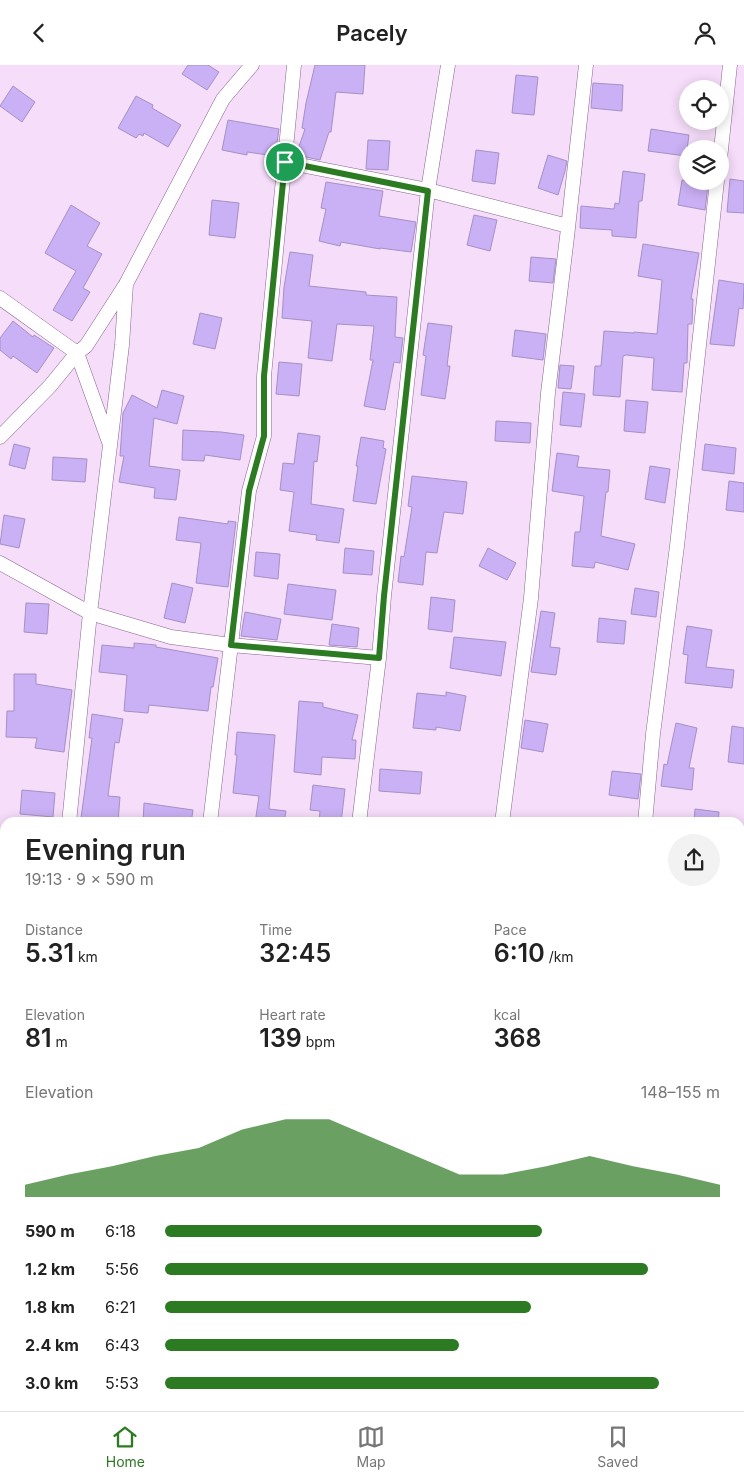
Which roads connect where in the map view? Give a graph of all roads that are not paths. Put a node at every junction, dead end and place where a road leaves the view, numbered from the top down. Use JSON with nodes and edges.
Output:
{"nodes":[{"id":1,"x":294,"y":65,"type":"edge"},
{"id":2,"x":448,"y":65,"type":"edge"},
{"id":3,"x":586,"y":65,"type":"edge"},
{"id":4,"x":730,"y":65,"type":"edge"},
{"id":5,"x":248,"y":66,"type":"edge"},
{"id":6,"x":722,"y":140,"type":"edge"},
{"id":7,"x":285,"y":162,"type":"junction"},
{"id":8,"x":717,"y":190,"type":"edge"},
{"id":9,"x":428,"y":191,"type":"junction"},
{"id":10,"x":568,"y":226,"type":"junction"},
{"id":11,"x":126,"y":284,"type":"junction"},
{"id":12,"x":0,"y":298,"type":"edge"},
{"id":13,"x":78,"y":353,"type":"junction"},
{"id":14,"x":0,"y":437,"type":"edge"},
{"id":15,"x":110,"y":446,"type":"junction"},
{"id":16,"x":0,"y":563,"type":"edge"},
{"id":17,"x":90,"y":613,"type":"junction"},
{"id":18,"x":231,"y":645,"type":"junction"},
{"id":19,"x":379,"y":658,"type":"junction"},
{"id":20,"x":70,"y":817,"type":"edge"},
{"id":21,"x":211,"y":817,"type":"edge"},
{"id":22,"x":360,"y":817,"type":"edge"},
{"id":23,"x":503,"y":817,"type":"edge"},
{"id":24,"x":646,"y":817,"type":"edge"}],
"edges":[{"from":1,"to":7,"type":"street"},
{"from":2,"to":9,"type":"street"},
{"from":3,"to":10,"type":"street"},
{"from":4,"to":6,"type":"street"},
{"from":5,"to":11,"type":"street"},
{"from":7,"to":9,"type":"street"},
{"from":7,"to":18,"type":"street"},
{"from":8,"to":24,"type":"street"},
{"from":9,"to":10,"type":"street"},
{"from":9,"to":19,"type":"street"},
{"from":10,"to":23,"type":"street"},
{"from":11,"to":13,"type":"street"},
{"from":11,"to":15,"type":"street"},
{"from":12,"to":13,"type":"street"},
{"from":13,"to":14,"type":"street"},
{"from":13,"to":15,"type":"street"},
{"from":15,"to":17,"type":"street"},
{"from":16,"to":17,"type":"street"},
{"from":17,"to":18,"type":"street"},
{"from":17,"to":20,"type":"street"},
{"from":18,"to":19,"type":"street"},
{"from":18,"to":21,"type":"street"},
{"from":19,"to":22,"type":"street"}]}
